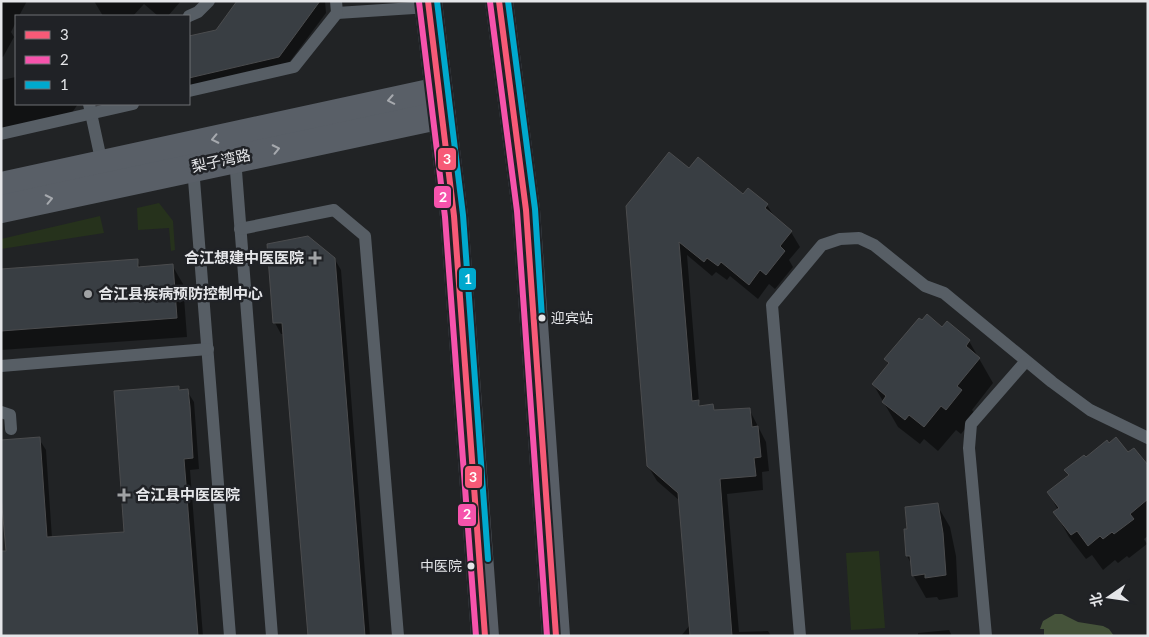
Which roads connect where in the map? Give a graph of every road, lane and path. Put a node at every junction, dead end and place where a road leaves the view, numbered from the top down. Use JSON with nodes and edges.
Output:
{"nodes":[{"id":1,"x":208,"y":1,"type":"edge"},
{"id":2,"x":499,"y":1,"type":"edge"},
{"id":3,"x":428,"y":4,"type":"edge"},
{"id":4,"x":337,"y":7,"type":"edge"},
{"id":5,"x":190,"y":15,"type":"edge"},
{"id":6,"x":190,"y":91,"type":"edge"},
{"id":7,"x":440,"y":103,"type":"junction"},
{"id":8,"x":122,"y":105,"type":"edge"},
{"id":9,"x":90,"y":108,"type":"edge"},
{"id":10,"x":1,"y":134,"type":"edge"},
{"id":11,"x":235,"y":158,"type":"junction"},
{"id":12,"x":102,"y":164,"type":"junction"},
{"id":13,"x":193,"y":167,"type":"junction"},
{"id":14,"x":1,"y":186,"type":"edge"},
{"id":15,"x":1,"y":209,"type":"edge"},
{"id":16,"x":240,"y":229,"type":"junction"},
{"id":17,"x":208,"y":349,"type":"junction"},
{"id":18,"x":1026,"y":361,"type":"junction"},
{"id":19,"x":1,"y":366,"type":"edge"},
{"id":20,"x":1,"y":412,"type":"edge"},
{"id":21,"x":11,"y":429,"type":"dead end"},
{"id":22,"x":1148,"y":438,"type":"edge"},
{"id":23,"x":230,"y":636,"type":"edge"},
{"id":24,"x":272,"y":636,"type":"edge"},
{"id":25,"x":398,"y":636,"type":"edge"},
{"id":26,"x":485,"y":636,"type":"edge"},
{"id":27,"x":556,"y":636,"type":"edge"},
{"id":28,"x":800,"y":636,"type":"edge"},
{"id":29,"x":986,"y":636,"type":"edge"}],
"edges":[{"from":1,"to":5,"type":"lane"},
{"from":2,"to":27,"type":"main road"},
{"from":3,"to":4,"type":"lane"},
{"from":3,"to":7,"type":"main road"},
{"from":4,"to":6,"type":"lane"},
{"from":11,"to":7,"type":"street","name":"梨子湾路","one_way":true},
{"from":7,"to":12,"type":"street","name":"梨子湾路","one_way":true},
{"from":7,"to":26,"type":"main road"},
{"from":8,"to":9,"type":"lane"},
{"from":9,"to":10,"type":"lane"},
{"from":9,"to":12,"type":"lane"},
{"from":11,"to":13,"type":"street","name":"梨子湾路"},
{"from":11,"to":16,"type":"lane"},
{"from":12,"to":14,"type":"street","name":"梨子湾路"},
{"from":15,"to":13,"type":"street","name":"梨子湾路","one_way":true},
{"from":13,"to":17,"type":"lane"},
{"from":16,"to":24,"type":"lane"},
{"from":16,"to":25,"type":"lane"},
{"from":17,"to":19,"type":"lane"},
{"from":17,"to":23,"type":"lane"},
{"from":18,"to":22,"type":"lane"},
{"from":18,"to":28,"type":"lane"},
{"from":18,"to":29,"type":"lane"},
{"from":20,"to":21,"type":"lane"}]}
